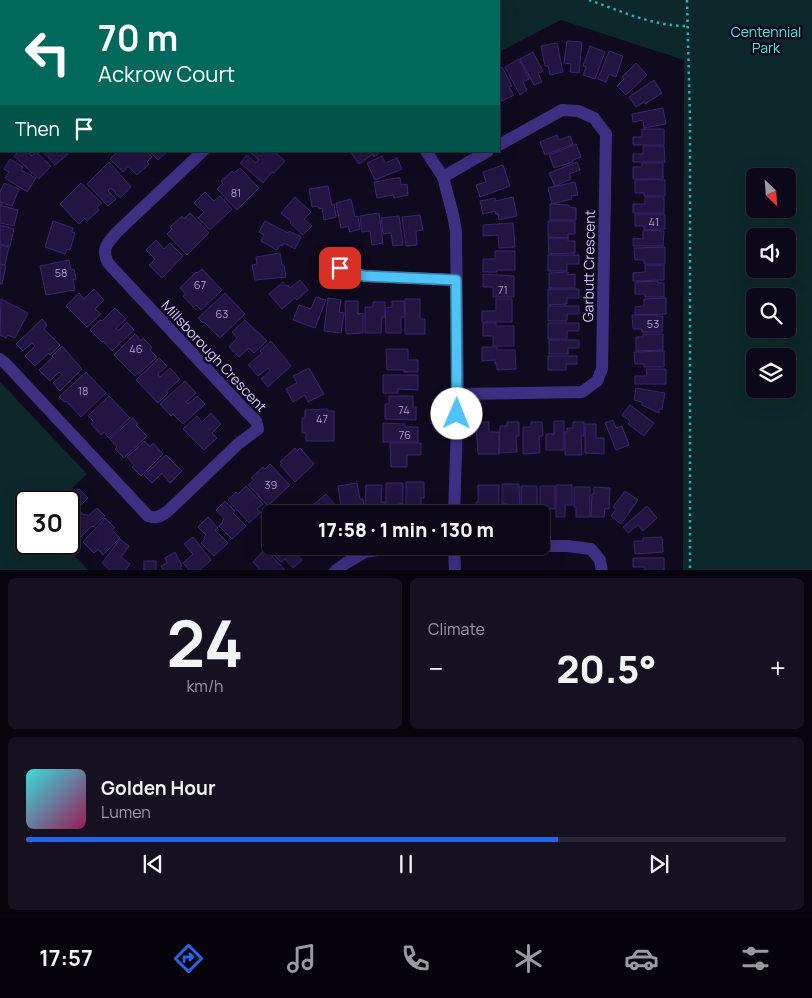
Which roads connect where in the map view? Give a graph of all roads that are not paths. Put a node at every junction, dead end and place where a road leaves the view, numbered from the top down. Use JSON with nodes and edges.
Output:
{"nodes":[{"id":1,"x":500,"y":144,"type":"edge"},
{"id":2,"x":202,"y":152,"type":"edge"},
{"id":3,"x":427,"y":152,"type":"edge"},
{"id":4,"x":486,"y":152,"type":"edge"},
{"id":5,"x":443,"y":177,"type":"junction"},
{"id":6,"x":340,"y":268,"type":"dead end"},
{"id":7,"x":456,"y":280,"type":"junction"},
{"id":8,"x":0,"y":359,"type":"edge"},
{"id":9,"x":458,"y":394,"type":"junction"},
{"id":10,"x":454,"y":505,"type":"edge"},
{"id":11,"x":550,"y":546,"type":"edge"},
{"id":12,"x":360,"y":555,"type":"edge"},
{"id":13,"x":454,"y":555,"type":"edge"},
{"id":14,"x":335,"y":570,"type":"edge"},
{"id":15,"x":455,"y":570,"type":"edge"},
{"id":16,"x":602,"y":570,"type":"edge"}],
"edges":[{"from":1,"to":9,"type":"street","name":"Garbutt Crescent"},
{"from":2,"to":8,"type":"street","name":"Millsborough Crescent"},
{"from":3,"to":5,"type":"street"},
{"from":4,"to":5,"type":"street"},
{"from":5,"to":7,"type":"street"},
{"from":6,"to":7,"type":"street"},
{"from":7,"to":9,"type":"street"},
{"from":9,"to":10,"type":"street"},
{"from":11,"to":16,"type":"street"},
{"from":12,"to":14,"type":"street"},
{"from":13,"to":15,"type":"street"}]}
